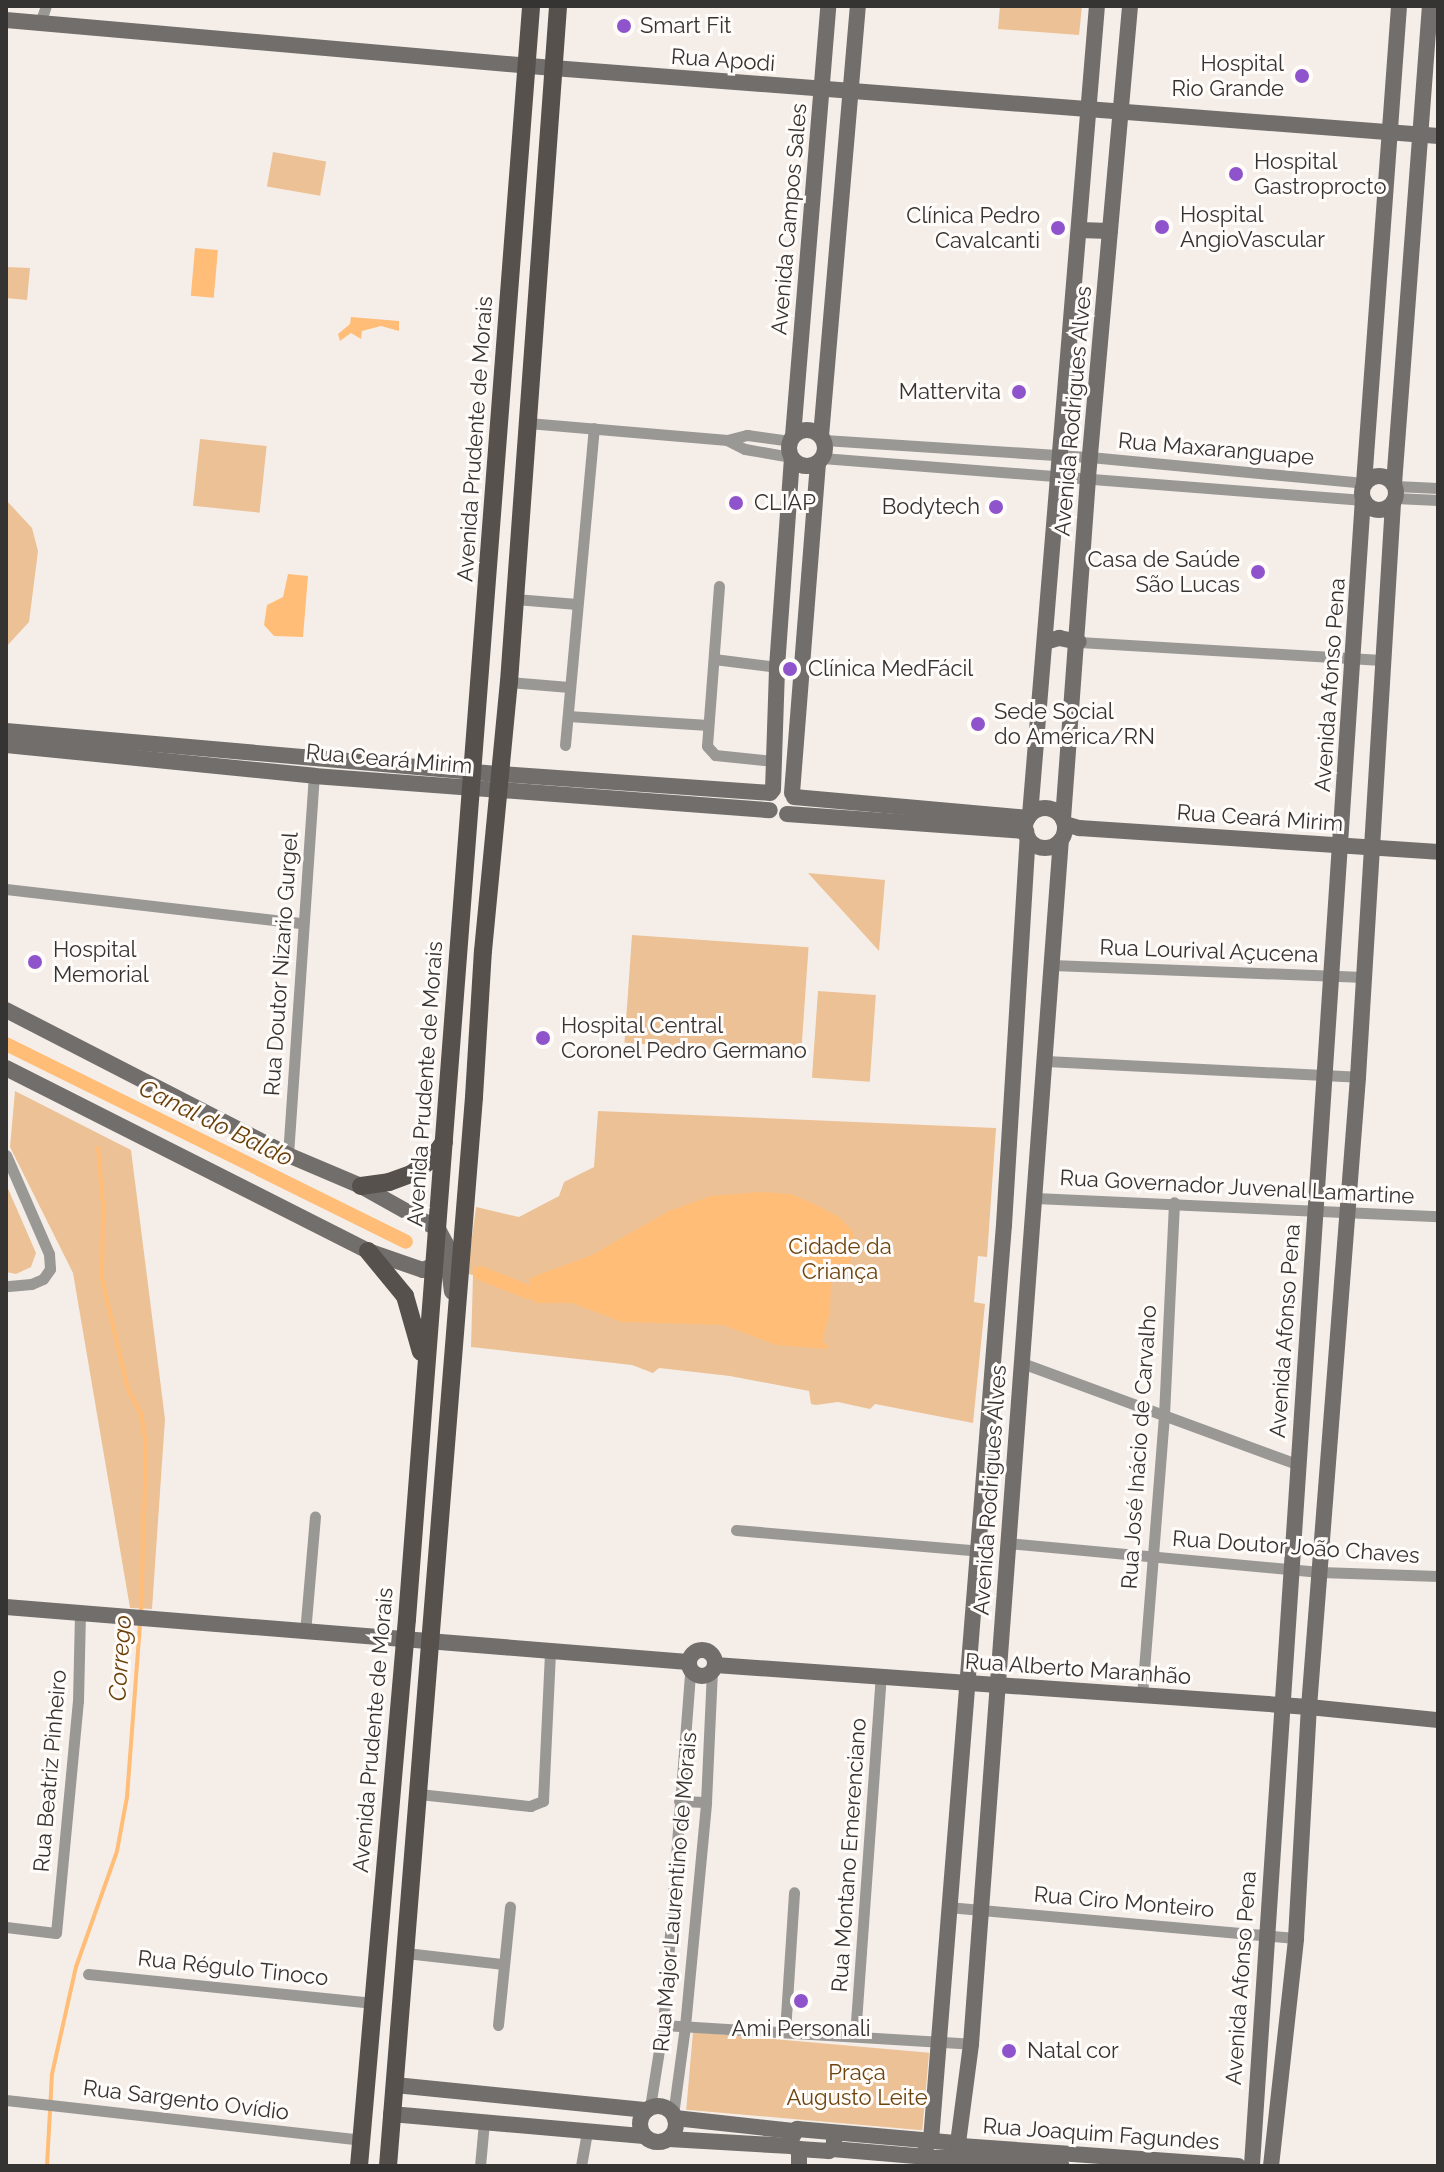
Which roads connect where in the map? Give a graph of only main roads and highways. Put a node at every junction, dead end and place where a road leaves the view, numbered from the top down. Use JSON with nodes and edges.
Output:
{"nodes":[{"id":1,"x":531,"y":6,"type":"edge"},
{"id":2,"x":558,"y":6,"type":"edge"},
{"id":3,"x":828,"y":6,"type":"edge"},
{"id":4,"x":858,"y":6,"type":"edge"},
{"id":5,"x":1097,"y":6,"type":"edge"},
{"id":6,"x":1130,"y":6,"type":"edge"},
{"id":7,"x":1399,"y":6,"type":"edge"},
{"id":8,"x":1430,"y":6,"type":"edge"},
{"id":9,"x":6,"y":20,"type":"edge"},
{"id":10,"x":527,"y":66,"type":"junction"},
{"id":11,"x":553,"y":68,"type":"junction"},
{"id":12,"x":822,"y":89,"type":"junction"},
{"id":13,"x":851,"y":91,"type":"junction"},
{"id":14,"x":1089,"y":108,"type":"junction"},
{"id":15,"x":1121,"y":111,"type":"junction"},
{"id":16,"x":1392,"y":132,"type":"junction"},
{"id":17,"x":1420,"y":135,"type":"junction"},
{"id":18,"x":1438,"y":136,"type":"edge"},
{"id":19,"x":1079,"y":230,"type":"junction"},
{"id":20,"x":1110,"y":231,"type":"junction"},
{"id":21,"x":806,"y":274,"type":"junction"},
{"id":22,"x":835,"y":276,"type":"junction"},
{"id":23,"x":1071,"y":321,"type":"junction"},
{"id":24,"x":1102,"y":324,"type":"junction"},
{"id":25,"x":508,"y":325,"type":"junction"},
{"id":26,"x":535,"y":327,"type":"junction"},
{"id":27,"x":822,"y":438,"type":"junction"},
{"id":28,"x":792,"y":448,"type":"junction"},
{"id":29,"x":820,"y":461,"type":"junction"},
{"id":30,"x":1364,"y":492,"type":"junction"},
{"id":31,"x":1394,"y":493,"type":"junction"},
{"id":32,"x":494,"y":520,"type":"junction"},
{"id":33,"x":521,"y":522,"type":"junction"},
{"id":34,"x":1047,"y":617,"type":"junction"},
{"id":35,"x":1080,"y":618,"type":"junction"},
{"id":36,"x":1045,"y":642,"type":"junction"},
{"id":37,"x":1079,"y":642,"type":"junction"},
{"id":38,"x":6,"y":731,"type":"edge"},
{"id":39,"x":6,"y":745,"type":"edge"},
{"id":40,"x":473,"y":780,"type":"junction"},
{"id":41,"x":500,"y":782,"type":"junction"},
{"id":42,"x":793,"y":795,"type":"junction"},
{"id":43,"x":771,"y":798,"type":"junction"},
{"id":44,"x":787,"y":814,"type":"junction"},
{"id":45,"x":1028,"y":825,"type":"junction"},
{"id":46,"x":1066,"y":829,"type":"junction"},
{"id":47,"x":1342,"y":845,"type":"junction"},
{"id":48,"x":1372,"y":847,"type":"junction"},
{"id":49,"x":1438,"y":852,"type":"edge"},
{"id":50,"x":464,"y":882,"type":"junction"},
{"id":51,"x":483,"y":951,"type":"junction"},
{"id":52,"x":1051,"y":970,"type":"junction"},
{"id":53,"x":1020,"y":973,"type":"junction"},
{"id":54,"x":6,"y":1010,"type":"edge"},
{"id":55,"x":7,"y":1073,"type":"edge"},
{"id":56,"x":445,"y":1140,"type":"junction"},
{"id":57,"x":361,"y":1186,"type":"junction"},
{"id":58,"x":464,"y":1219,"type":"junction"},
{"id":59,"x":1004,"y":1225,"type":"junction"},
{"id":60,"x":1032,"y":1225,"type":"junction"},
{"id":61,"x":438,"y":1229,"type":"junction"},
{"id":62,"x":368,"y":1251,"type":"junction"},
{"id":63,"x":441,"y":1262,"type":"junction"},
{"id":64,"x":454,"y":1338,"type":"junction"},
{"id":65,"x":992,"y":1386,"type":"junction"},
{"id":66,"x":425,"y":1390,"type":"junction"},
{"id":67,"x":1019,"y":1391,"type":"junction"},
{"id":68,"x":980,"y":1532,"type":"junction"},
{"id":69,"x":1008,"y":1538,"type":"junction"},
{"id":70,"x":1004,"y":1593,"type":"junction"},
{"id":71,"x":974,"y":1595,"type":"junction"},
{"id":72,"x":6,"y":1607,"type":"edge"},
{"id":73,"x":405,"y":1641,"type":"junction"},
{"id":74,"x":430,"y":1644,"type":"junction"},
{"id":75,"x":689,"y":1666,"type":"junction"},
{"id":76,"x":714,"y":1669,"type":"junction"},
{"id":77,"x":967,"y":1683,"type":"junction"},
{"id":78,"x":998,"y":1686,"type":"junction"},
{"id":79,"x":1284,"y":1706,"type":"junction"},
{"id":80,"x":1309,"y":1707,"type":"junction"},
{"id":81,"x":1438,"y":1720,"type":"edge"},
{"id":82,"x":395,"y":2085,"type":"junction"},
{"id":83,"x":433,"y":2089,"type":"junction"},
{"id":84,"x":648,"y":2109,"type":"junction"},
{"id":85,"x":391,"y":2114,"type":"junction"},
{"id":86,"x":674,"y":2116,"type":"junction"},
{"id":87,"x":433,"y":2117,"type":"junction"},
{"id":88,"x":644,"y":2136,"type":"junction"},
{"id":89,"x":669,"y":2139,"type":"junction"},
{"id":90,"x":929,"y":2146,"type":"junction"},
{"id":91,"x":795,"y":2148,"type":"edge"},
{"id":92,"x":960,"y":2149,"type":"junction"},
{"id":93,"x":831,"y":2150,"type":"edge"},
{"id":94,"x":1029,"y":2165,"type":"edge"},
{"id":95,"x":359,"y":2166,"type":"edge"},
{"id":96,"x":388,"y":2166,"type":"edge"},
{"id":97,"x":1062,"y":2166,"type":"edge"},
{"id":98,"x":1238,"y":2166,"type":"edge"},
{"id":99,"x":1252,"y":2166,"type":"edge"},
{"id":100,"x":1271,"y":2166,"type":"edge"}],
"edges":[{"from":1,"to":10,"type":"main road","name":"Avenida Prudente de Morais"},
{"from":2,"to":11,"type":"main road"},
{"from":3,"to":12,"type":"main road","name":"Avenida Campos Sales"},
{"from":4,"to":13,"type":"main road"},
{"from":5,"to":14,"type":"main road","name":"Avenida Rodrigues Alves"},
{"from":6,"to":15,"type":"main road","name":"Avenida Rodrigues Alves"},
{"from":7,"to":16,"type":"main road","name":"Avenida Afonso Pena"},
{"from":8,"to":17,"type":"main road"},
{"from":9,"to":10,"type":"main road","name":"Rua Apodi"},
{"from":10,"to":11,"type":"main road","name":"Rua Apodi"},
{"from":10,"to":25,"type":"main road","name":"Avenida Prudente de Morais"},
{"from":11,"to":12,"type":"main road","name":"Rua Apodi"},
{"from":11,"to":26,"type":"main road"},
{"from":12,"to":13,"type":"main road","name":"Rua Apodi"},
{"from":12,"to":21,"type":"main road","name":"Avenida Campos Sales"},
{"from":13,"to":14,"type":"main road","name":"Rua Apodi"},
{"from":13,"to":22,"type":"main road"},
{"from":14,"to":15,"type":"main road","name":"Rua Apodi"},
{"from":14,"to":19,"type":"main road","name":"Avenida Rodrigues Alves"},
{"from":15,"to":16,"type":"main road","name":"Rua Apodi"},
{"from":15,"to":20,"type":"main road","name":"Avenida Rodrigues Alves"},
{"from":16,"to":17,"type":"main road","name":"Rua Apodi"},
{"from":16,"to":30,"type":"main road","name":"Avenida Afonso Pena"},
{"from":17,"to":18,"type":"main road","name":"Rua Apodi"},
{"from":17,"to":31,"type":"main road"},
{"from":19,"to":20,"type":"main road"},
{"from":19,"to":23,"type":"main road","name":"Avenida Rodrigues Alves"},
{"from":20,"to":24,"type":"main road","name":"Avenida Rodrigues Alves"},
{"from":21,"to":22,"type":"main road"},
{"from":21,"to":28,"type":"main road","name":"Avenida Campos Sales"},
{"from":22,"to":27,"type":"main road"},
{"from":23,"to":24,"type":"main road"},
{"from":23,"to":34,"type":"main road","name":"Avenida Rodrigues Alves"},
{"from":24,"to":35,"type":"main road","name":"Avenida Rodrigues Alves"},
{"from":25,"to":26,"type":"main road"},
{"from":25,"to":32,"type":"main road","name":"Avenida Prudente de Morais"},
{"from":26,"to":33,"type":"main road"},
{"from":27,"to":28,"type":"main road"},
{"from":27,"to":29,"type":"main road"},
{"from":28,"to":29,"type":"main road"},
{"from":28,"to":43,"type":"main road","name":"Avenida Campos Sales"},
{"from":29,"to":42,"type":"main road"},
{"from":30,"to":31,"type":"main road"},
{"from":30,"to":31,"type":"main road"},
{"from":30,"to":47,"type":"main road","name":"Avenida Afonso Pena"},
{"from":31,"to":48,"type":"main road"},
{"from":32,"to":33,"type":"main road"},
{"from":32,"to":40,"type":"main road","name":"Avenida Prudente de Morais"},
{"from":33,"to":41,"type":"main road"},
{"from":34,"to":35,"type":"main road"},
{"from":34,"to":36,"type":"main road","name":"Avenida Rodrigues Alves"},
{"from":35,"to":37,"type":"main road","name":"Avenida Rodrigues Alves"},
{"from":36,"to":37,"type":"main road"},
{"from":36,"to":45,"type":"main road","name":"Avenida Rodrigues Alves"},
{"from":37,"to":46,"type":"main road","name":"Avenida Rodrigues Alves"},
{"from":38,"to":40,"type":"main road","name":"Rua Ceará Mirim"},
{"from":39,"to":40,"type":"main road","name":"Rua Ceará Mirim"},
{"from":40,"to":41,"type":"main road","name":"Rua Ceará Mirim"},
{"from":40,"to":50,"type":"main road","name":"Avenida Prudente de Morais"},
{"from":41,"to":43,"type":"main road","name":"Rua Ceará Mirim"},
{"from":41,"to":51,"type":"main road"},
{"from":42,"to":43,"type":"main road"},
{"from":42,"to":44,"type":"main road"},
{"from":42,"to":45,"type":"main road"},
{"from":43,"to":44,"type":"main road"},
{"from":44,"to":45,"type":"main road"},
{"from":45,"to":46,"type":"main road"},
{"from":45,"to":46,"type":"main road"},
{"from":45,"to":53,"type":"main road","name":"Avenida Rodrigues Alves"},
{"from":46,"to":47,"type":"main road","name":"Rua Ceará Mirim"},
{"from":46,"to":52,"type":"main road","name":"Avenida Rodrigues Alves"},
{"from":47,"to":48,"type":"main road","name":"Rua Ceará Mirim"},
{"from":47,"to":79,"type":"main road","name":"Avenida Afonso Pena"},
{"from":48,"to":49,"type":"main road","name":"Rua Ceará Mirim"},
{"from":48,"to":80,"type":"main road"},
{"from":50,"to":51,"type":"main road"},
{"from":50,"to":56,"type":"main road","name":"Avenida Prudente de Morais"},
{"from":51,"to":58,"type":"main road"},
{"from":52,"to":53,"type":"main road"},
{"from":52,"to":60,"type":"main road","name":"Avenida Rodrigues Alves"},
{"from":53,"to":59,"type":"main road","name":"Avenida Rodrigues Alves"},
{"from":54,"to":57,"type":"main road"},
{"from":55,"to":62,"type":"main road"},
{"from":56,"to":57,"type":"main road"},
{"from":56,"to":61,"type":"main road","name":"Avenida Prudente de Morais"},
{"from":57,"to":61,"type":"main road"},
{"from":58,"to":63,"type":"main road"},
{"from":58,"to":64,"type":"main road"},
{"from":59,"to":60,"type":"main road"},
{"from":59,"to":65,"type":"main road","name":"Avenida Rodrigues Alves"},
{"from":60,"to":67,"type":"main road","name":"Avenida Rodrigues Alves"},
{"from":61,"to":63,"type":"main road","name":"Avenida Prudente de Morais"},
{"from":62,"to":63,"type":"main road"},
{"from":62,"to":66,"type":"main road"},
{"from":63,"to":64,"type":"main road"},
{"from":63,"to":66,"type":"main road","name":"Avenida Prudente de Morais"},
{"from":64,"to":74,"type":"main road"},
{"from":65,"to":67,"type":"main road"},
{"from":65,"to":68,"type":"main road","name":"Avenida Rodrigues Alves"},
{"from":66,"to":73,"type":"main road","name":"Avenida Prudente de Morais"},
{"from":67,"to":69,"type":"main road","name":"Avenida Rodrigues Alves"},
{"from":68,"to":69,"type":"main road"},
{"from":68,"to":71,"type":"main road","name":"Avenida Rodrigues Alves"},
{"from":69,"to":70,"type":"main road","name":"Avenida Rodrigues Alves"},
{"from":70,"to":71,"type":"main road"},
{"from":70,"to":78,"type":"main road","name":"Avenida Rodrigues Alves"},
{"from":71,"to":77,"type":"main road","name":"Avenida Rodrigues Alves"},
{"from":72,"to":73,"type":"main road","name":"Rua Alberto Maranhão"},
{"from":73,"to":74,"type":"main road","name":"Rua Alberto Maranhão"},
{"from":73,"to":95,"type":"main road","name":"Avenida Prudente de Morais"},
{"from":74,"to":75,"type":"main road","name":"Rua Alberto Maranhão"},
{"from":74,"to":82,"type":"main road"},
{"from":75,"to":76,"type":"main road","name":"Rua Alberto Maranhão"},
{"from":75,"to":76,"type":"main road","name":"Rua Alberto Maranhão"},
{"from":76,"to":77,"type":"main road","name":"Rua Alberto Maranhão"},
{"from":77,"to":78,"type":"main road","name":"Rua Alberto Maranhão"},
{"from":77,"to":90,"type":"main road","name":"Avenida Rodrigues Alves"},
{"from":78,"to":79,"type":"main road","name":"Rua Alberto Maranhão"},
{"from":78,"to":92,"type":"main road","name":"Avenida Rodrigues Alves"},
{"from":79,"to":80,"type":"main road","name":"Rua Alberto Maranhão"},
{"from":79,"to":99,"type":"main road","name":"Avenida Afonso Pena"},
{"from":80,"to":81,"type":"main road","name":"Rua Alberto Maranhão"},
{"from":80,"to":100,"type":"main road"},
{"from":82,"to":83,"type":"main road","name":"Rua Joaquim Fagundes"},
{"from":82,"to":85,"type":"main road"},
{"from":83,"to":84,"type":"main road","name":"Rua Joaquim Fagundes"},
{"from":83,"to":87,"type":"main road"},
{"from":84,"to":86,"type":"main road","name":"Rua Joaquim Fagundes"},
{"from":84,"to":88,"type":"main road"},
{"from":85,"to":87,"type":"main road","name":"Rua Joaquim Fagundes"},
{"from":85,"to":96,"type":"main road"},
{"from":86,"to":89,"type":"main road"},
{"from":86,"to":91,"type":"main road","name":"Rua Joaquim Fagundes"},
{"from":87,"to":88,"type":"main road","name":"Rua Joaquim Fagundes"},
{"from":88,"to":89,"type":"main road","name":"Rua Joaquim Fagundes"},
{"from":89,"to":91,"type":"main road","name":"Rua Joaquim Fagundes"},
{"from":90,"to":92,"type":"main road","name":"Rua Joaquim Fagundes"},
{"from":90,"to":93,"type":"main road","name":"Rua Joaquim Fagundes"},
{"from":91,"to":93,"type":"main road","name":"Rua Joaquim Fagundes"},
{"from":92,"to":94,"type":"main road","name":"Rua Joaquim Fagundes"},
{"from":92,"to":98,"type":"main road","name":"Rua Joaquim Fagundes"},
{"from":94,"to":97,"type":"main road","name":"Rua Joaquim Fagundes"},
{"from":99,"to":100,"type":"main road"}]}
